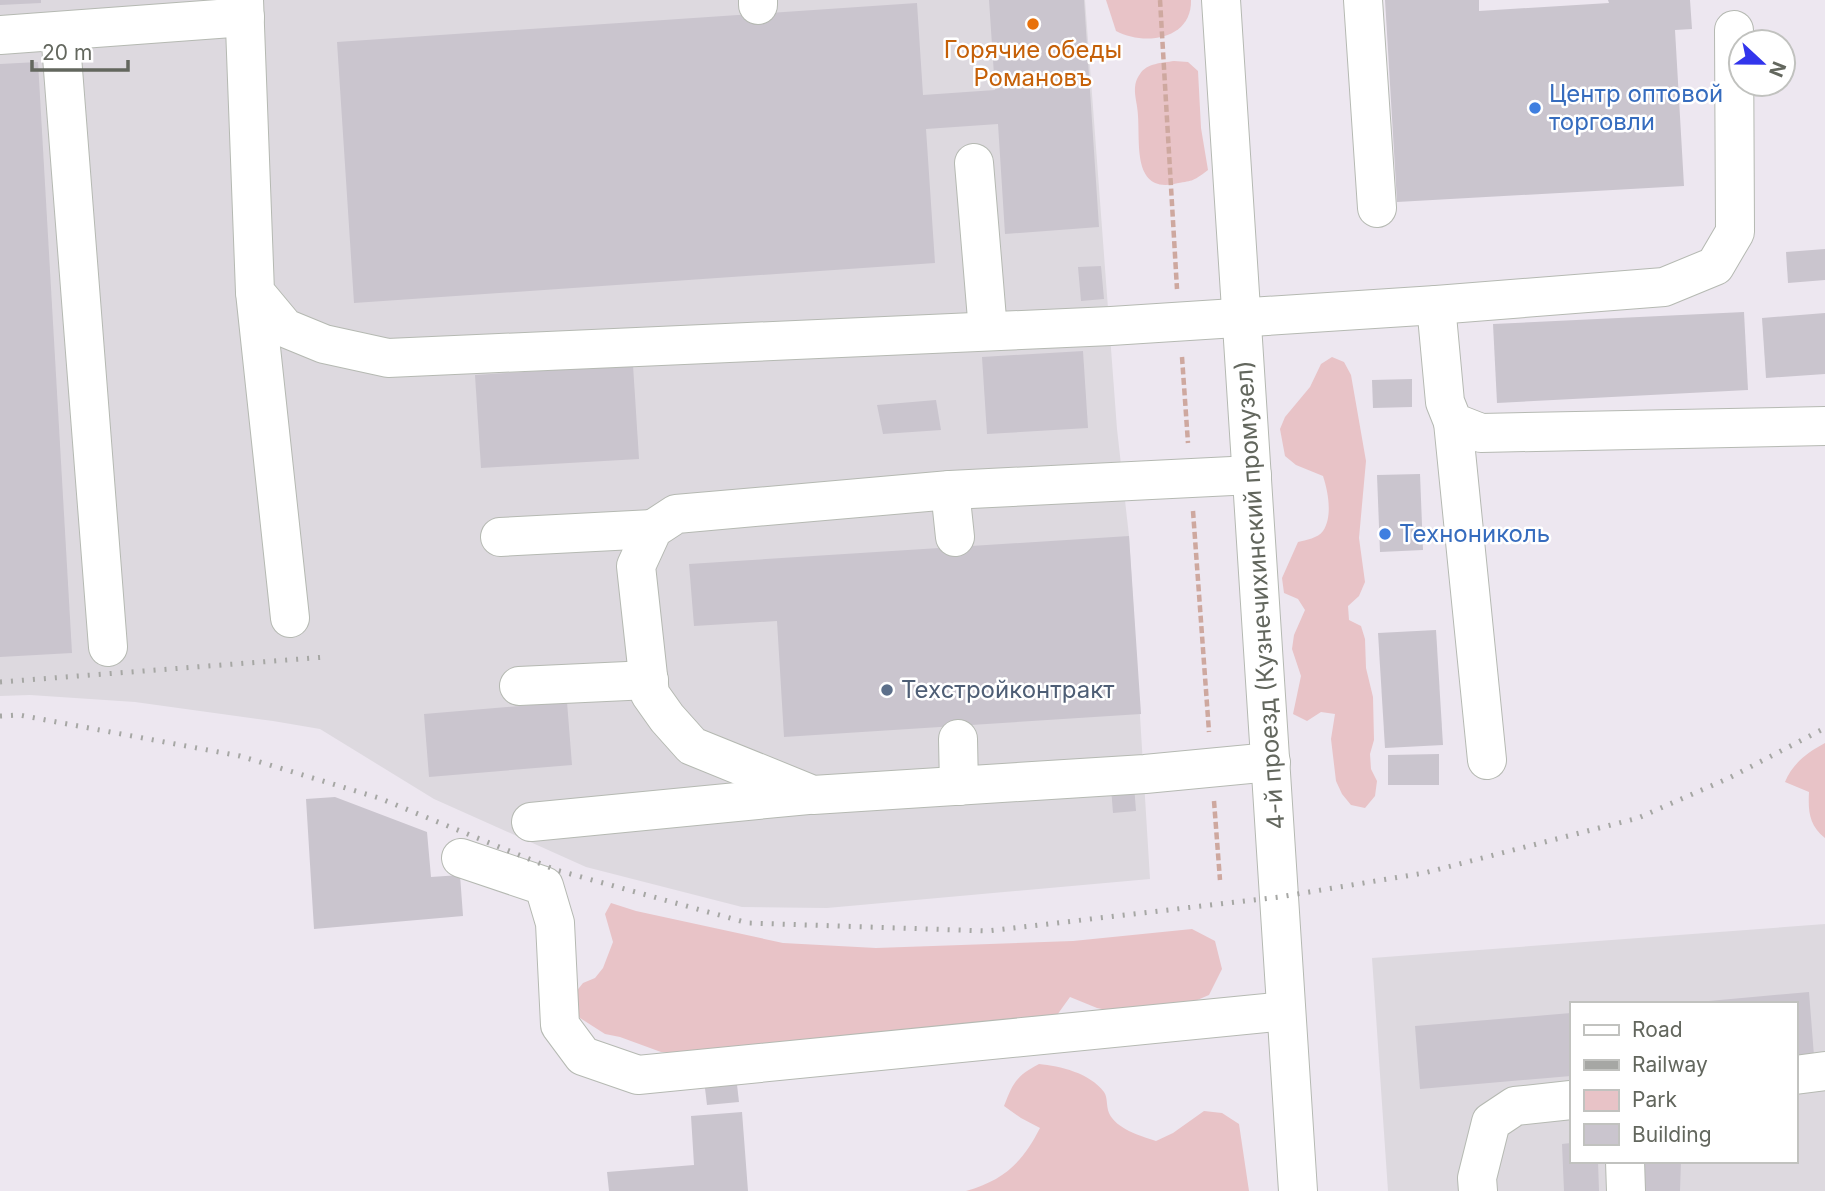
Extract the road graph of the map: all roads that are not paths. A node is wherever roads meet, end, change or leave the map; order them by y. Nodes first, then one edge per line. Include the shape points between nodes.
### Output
1 (1221, 0) edge
2 (1363, 0) edge
3 (245, 8) edge
4 (60, 31) junction
5 (0, 35) edge
6 (1734, 98) edge
7 (974, 163) dead end
8 (1377, 208) dead end
9 (255, 292) junction
10 (1436, 306) junction
11 (1242, 317) junction
12 (988, 331) junction
13 (1453, 422) junction
14 (1825, 426) edge
15 (1252, 475) junction
16 (950, 490) junction
17 (653, 528) junction
18 (500, 537) dead end
19 (955, 537) dead end
20 (290, 618) dead end
21 (108, 647) dead end
22 (649, 680) junction
23 (519, 686) dead end
24 (958, 738) dead end
25 (1487, 760) dead end
26 (1270, 762) junction
27 (959, 786) junction
28 (813, 795) junction
29 (531, 822) dead end
30 (461, 858) dead end
31 (1286, 1011) junction
32 (1825, 1071) edge
33 (1797, 1075) edge
34 (1570, 1100) edge
35 (1625, 1163) edge
36 (1298, 1191) edge
37 (1478, 1191) edge
38 (1626, 1191) edge

1 - 11 street, 4-й проезд (Кузнечихинский промузел)
2 - 8 street
3 - 4 street
3 - 9 street
4 - 5 street
4 - 21 street
6 - 10 street via 1735,232 1715,266 1664,287
7 - 12 street
9 - 12 street via 285,328 324,344 388,358
9 - 20 street
10 - 11 street
10 - 13 street via 1445,402
11 - 12 street
11 - 15 street, 4-й проезд (Кузнечихинский промузел)
13 - 14 street via 1481,433
13 - 25 street
15 - 16 street
15 - 26 street, 4-й проезд (Кузнечихинский промузел)
16 - 17 street via 676,514
16 - 19 street
17 - 18 street
17 - 22 street via 636,566
22 - 23 street
22 - 28 street via 650,694 692,746
24 - 27 street
26 - 27 street
26 - 31 street, 4-й проезд (Кузнечихинский промузел)
27 - 28 street
28 - 29 street
30 - 31 street via 544,886 555,923 560,1025 583,1056 638,1075
31 - 36 street, 4-й проезд (Кузнечихинский промузел)
32 - 33 street
34 - 37 street via 1515,1106 1491,1122
35 - 38 street

